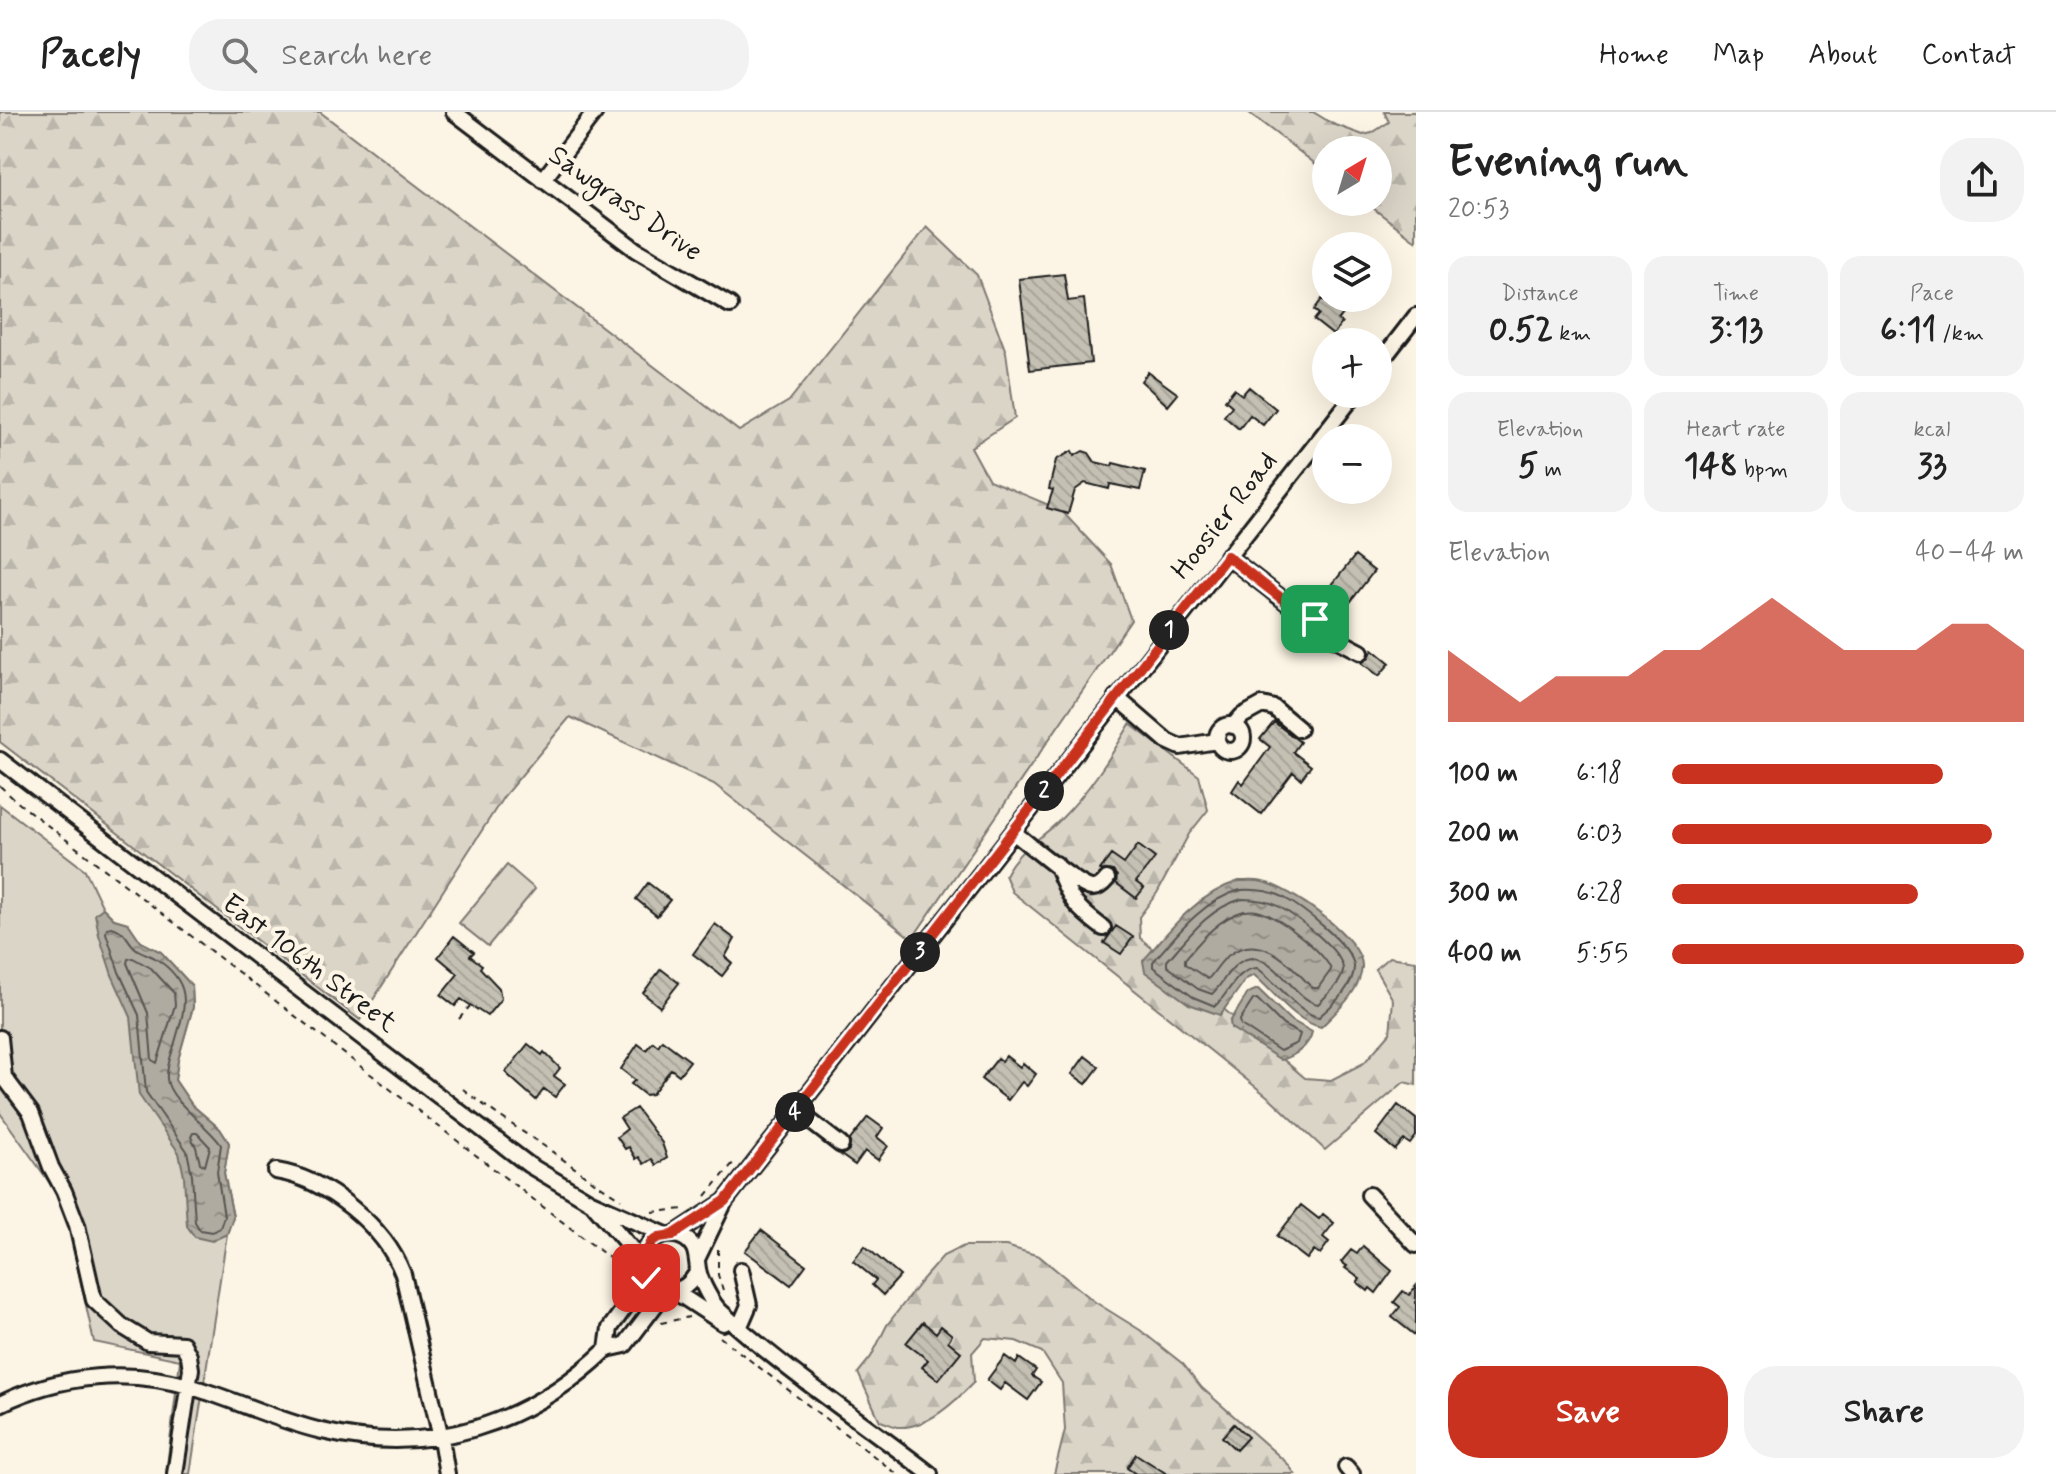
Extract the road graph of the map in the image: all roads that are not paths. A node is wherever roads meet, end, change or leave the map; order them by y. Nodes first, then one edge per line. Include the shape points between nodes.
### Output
1 (454, 112) edge
2 (595, 112) edge
3 (543, 180) junction
4 (730, 305) dead end
5 (1416, 316) edge
6 (1392, 347) edge
7 (1344, 408) edge
8 (1227, 556) junction
9 (1361, 652) dead end
10 (1116, 697) junction
11 (1233, 726) junction
12 (1299, 729) dead end
13 (1217, 741) junction
14 (0, 760) edge
15 (1013, 832) junction
16 (1055, 863) junction
17 (1107, 879) dead end
18 (1103, 928) dead end
19 (0, 1038) edge
20 (796, 1110) junction
21 (841, 1145) dead end
22 (276, 1171) dead end
23 (1369, 1195) dead end
24 (725, 1201) junction
25 (591, 1202) junction
26 (670, 1235) junction
27 (1416, 1245) edge
28 (642, 1261) junction
29 (698, 1264) junction
30 (741, 1270) dead end
31 (646, 1278) junction
32 (670, 1291) junction
33 (739, 1328) junction
34 (607, 1349) junction
35 (767, 1352) junction
36 (188, 1386) junction
37 (0, 1404) edge
38 (441, 1438) junction
39 (175, 1474) edge
40 (447, 1474) edge
41 (930, 1474) edge

1 - 3 street, Sawgrass Drive
2 - 3 street
3 - 4 street, Sawgrass Drive via 636,250
5 - 6 street
7 - 8 street, Hoosier Road
8 - 9 street via 1308,619 1318,615 1336,639
8 - 10 street, Hoosier Road
10 - 13 street via 1180,747
10 - 15 street, Hoosier Road
11 - 12 street via 1262,705 1274,708
11 - 13 street via 1220,730
11 - 13 street via 1242,734 1239,747 1224,750
14 - 25 street, East 106th Street via 529,1165
15 - 16 street
15 - 20 street, Hoosier Road
16 - 17 street via 1092,888
16 - 18 street via 1073,903
19 - 36 street via 4,1077 31,1113 64,1191 94,1300 148,1342 183,1344 191,1369
20 - 21 street
20 - 24 street, Hoosier Road
22 - 38 street via 321,1186 387,1242 403,1274
23 - 27 street
24 - 26 street, Hoosier Road
24 - 29 street, Hoosier Road
25 - 26 street, East 106th Street
25 - 28 street, East 106th Street
26 - 28 street via 652,1241
26 - 29 street via 691,1244
28 - 31 street
29 - 32 street via 688,1286
29 - 33 street via 717,1309
30 - 33 street via 749,1305
31 - 32 street via 655,1288
31 - 34 street via 610,1328
32 - 34 street via 625,1345
32 - 35 street
33 - 35 street
34 - 38 street via 562,1388 524,1409
35 - 41 street
36 - 37 street via 127,1375 94,1377 26,1392
36 - 38 street via 321,1431 356,1438
36 - 39 street
38 - 40 street

